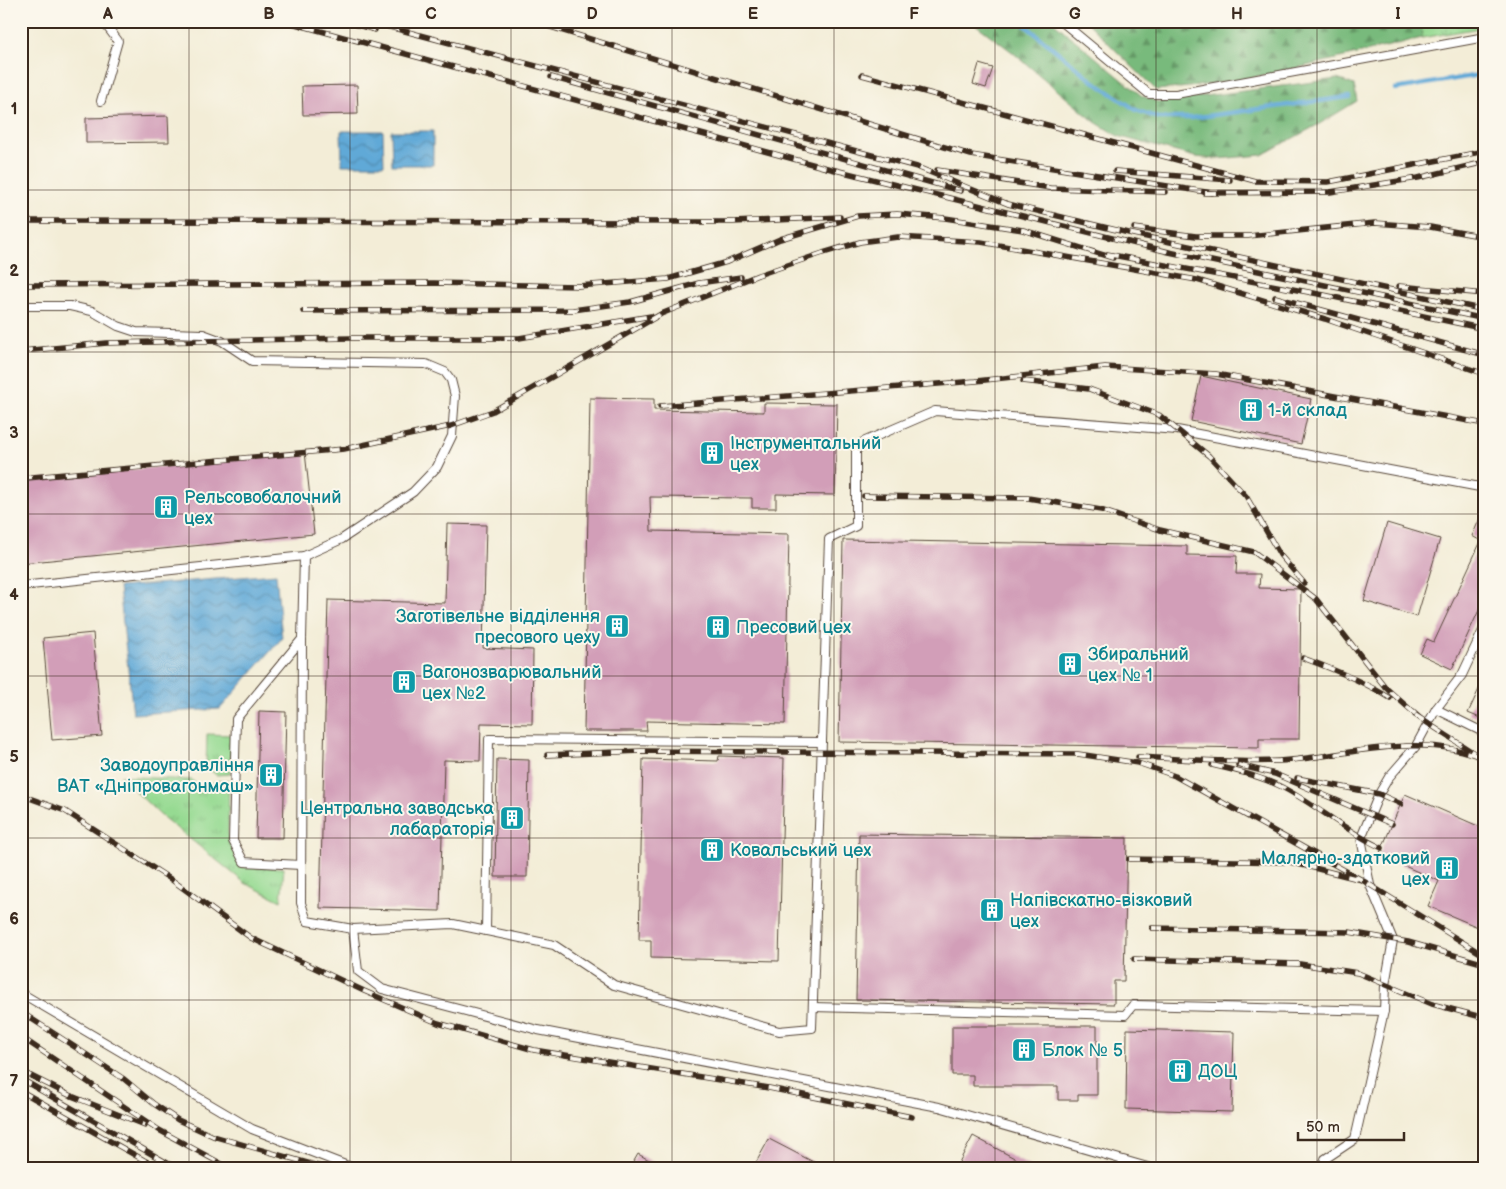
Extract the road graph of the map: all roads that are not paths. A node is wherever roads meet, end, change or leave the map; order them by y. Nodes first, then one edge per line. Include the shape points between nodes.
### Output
1 (103, 21) edge
2 (1061, 21) edge
3 (1485, 37) edge
4 (101, 101) dead end
5 (21, 306) edge
6 (1485, 488) edge
7 (304, 556) junction
8 (21, 586) edge
9 (1485, 626) edge
10 (302, 639) junction
11 (1436, 709) junction
12 (1485, 733) edge
13 (822, 742) junction
14 (301, 865) junction
15 (353, 929) junction
16 (486, 931) junction
17 (21, 993) edge
18 (813, 1007) junction
19 (1384, 1011) junction
20 (353, 1168) edge
21 (1151, 1168) edge
22 (1322, 1168) edge

1 - 4 lane via 118,41
2 - 3 lane via 1150,94 1176,94
5 - 7 lane via 70,306 92,311 136,332 203,334 222,341 252,361 426,364 445,372 455,396 452,436 437,467 413,492 342,539
6 - 13 lane via 1177,430 935,411 863,442 856,451 856,526 829,539
7 - 8 lane
7 - 10 lane
9 - 11 lane via 1462,675
10 - 14 lane
10 - 14 lane via 236,719 233,840 244,862
11 - 12 lane
11 - 19 lane via 1416,746 1379,794 1361,838 1370,885 1393,940
13 - 16 lane via 489,739
13 - 18 lane
14 - 15 lane via 301,903 307,921
15 - 16 lane via 453,924
15 - 21 lane via 358,971 382,989 538,1030 939,1107
16 - 18 lane via 554,945 614,985 779,1031 812,1028
17 - 20 lane via 252,1129
18 - 19 lane via 1126,1015 1133,1005
19 - 22 lane via 1355,1139 1324,1159

